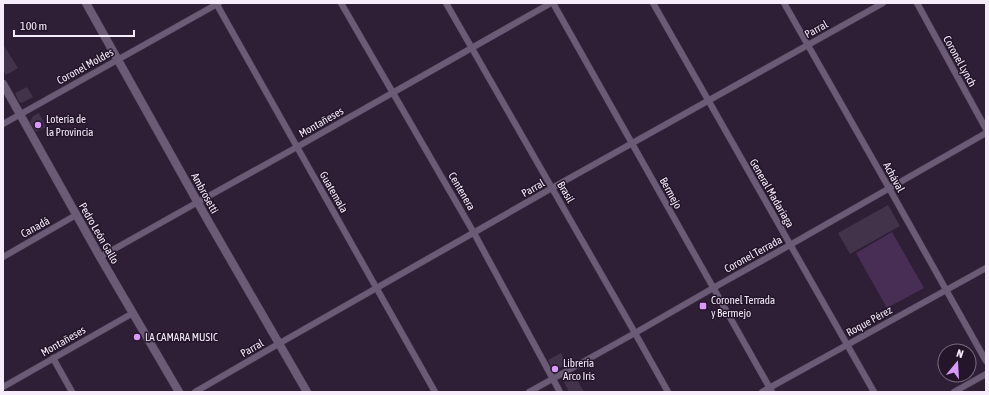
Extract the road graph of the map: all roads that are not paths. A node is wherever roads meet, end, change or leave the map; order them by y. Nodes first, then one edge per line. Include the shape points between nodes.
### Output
1 (86, 3) edge
2 (217, 3) edge
3 (341, 3) edge
4 (446, 3) edge
5 (552, 3) edge
6 (653, 3) edge
7 (784, 3) edge
8 (883, 3) edge
9 (917, 3) edge
10 (808, 45) junction
11 (472, 48) junction
12 (117, 60) junction
13 (3, 84) edge
14 (393, 93) junction
15 (708, 100) junction
16 (20, 114) junction
17 (3, 124) edge
18 (986, 128) edge
19 (986, 133) edge
20 (632, 144) junction
21 (297, 148) junction
22 (552, 188) junction
23 (889, 188) junction
24 (198, 202) junction
25 (76, 215) junction
26 (474, 233) junction
27 (790, 245) junction
28 (3, 257) edge
29 (100, 257) junction
30 (986, 268) edge
31 (378, 288) junction
32 (713, 288) junction
33 (946, 290) junction
34 (133, 313) junction
35 (635, 333) junction
36 (280, 343) junction
37 (847, 344) junction
38 (53, 358) junction
39 (986, 361) edge
40 (986, 374) edge
41 (553, 379) junction
42 (3, 386) edge
43 (771, 390) edge
44 (72, 392) edge
45 (179, 392) edge
46 (195, 392) edge
47 (307, 392) edge
48 (435, 392) edge
49 (529, 392) edge
50 (560, 392) edge
51 (668, 392) edge
52 (762, 392) edge
53 (874, 392) edge
54 (954, 392) edge

1 - 12 street, Ambrosetti
2 - 12 street, Coronel Moldes
2 - 21 street, Guatemala
3 - 14 street, Centenera
4 - 11 street, Brasil
5 - 11 street, Montañeses
5 - 20 street, Bermejo
6 - 15 street, General Madariaga
7 - 10 street, Achával
8 - 10 street, Parral
9 - 18 street, Coronel Lynch
10 - 15 street, Parral
10 - 23 street, Achával
11 - 14 street, Montañeses
11 - 22 street, Brasil
12 - 16 street, Coronel Moldes
12 - 24 street, Ambrosetti
13 - 16 street, Pedro León Gallo
14 - 21 street, Montañeses
14 - 26 street, Centenera
15 - 20 street, Parral
15 - 27 street, General Madariaga
16 - 17 street, Coronel Moldes
16 - 25 street, Pedro León Gallo
19 - 23 street, Coronel Terrada
20 - 22 street, Parral
20 - 32 street, Bermejo
21 - 24 street, Montañeses
21 - 31 street, Guatemala
22 - 26 street, Parral
22 - 35 street, Brasil
23 - 27 street, Coronel Terrada
23 - 33 street, Achával
24 - 29 street, Montañeses
24 - 36 street, Ambrosetti
25 - 28 street, Canadá
25 - 29 street, Pedro León Gallo
26 - 31 street, Parral
26 - 41 street, Centenera
27 - 32 street, Coronel Terrada
27 - 37 street, General Madariaga
29 - 34 street, Pedro León Gallo
30 - 33 street, Roque Pérez
31 - 36 street, Parral
31 - 48 street, Guatemala
32 - 35 street, Coronel Terrada
32 - 43 street, Bermejo
33 - 37 street, Roque Pérez
33 - 39 street, Achával
34 - 38 street, Montañeses
34 - 45 street, Pedro León Gallo
35 - 41 street, Coronel Terrada
35 - 51 street, Brasil
36 - 46 street, Parral
36 - 47 street, Ambrosetti
37 - 43 street, Roque Pérez
37 - 53 street, General Madariaga
38 - 42 street, Montañeses
38 - 44 street
40 - 54 street
41 - 49 street, Coronel Terrada
41 - 50 street, Centenera
43 - 52 street, Roque Pérez

